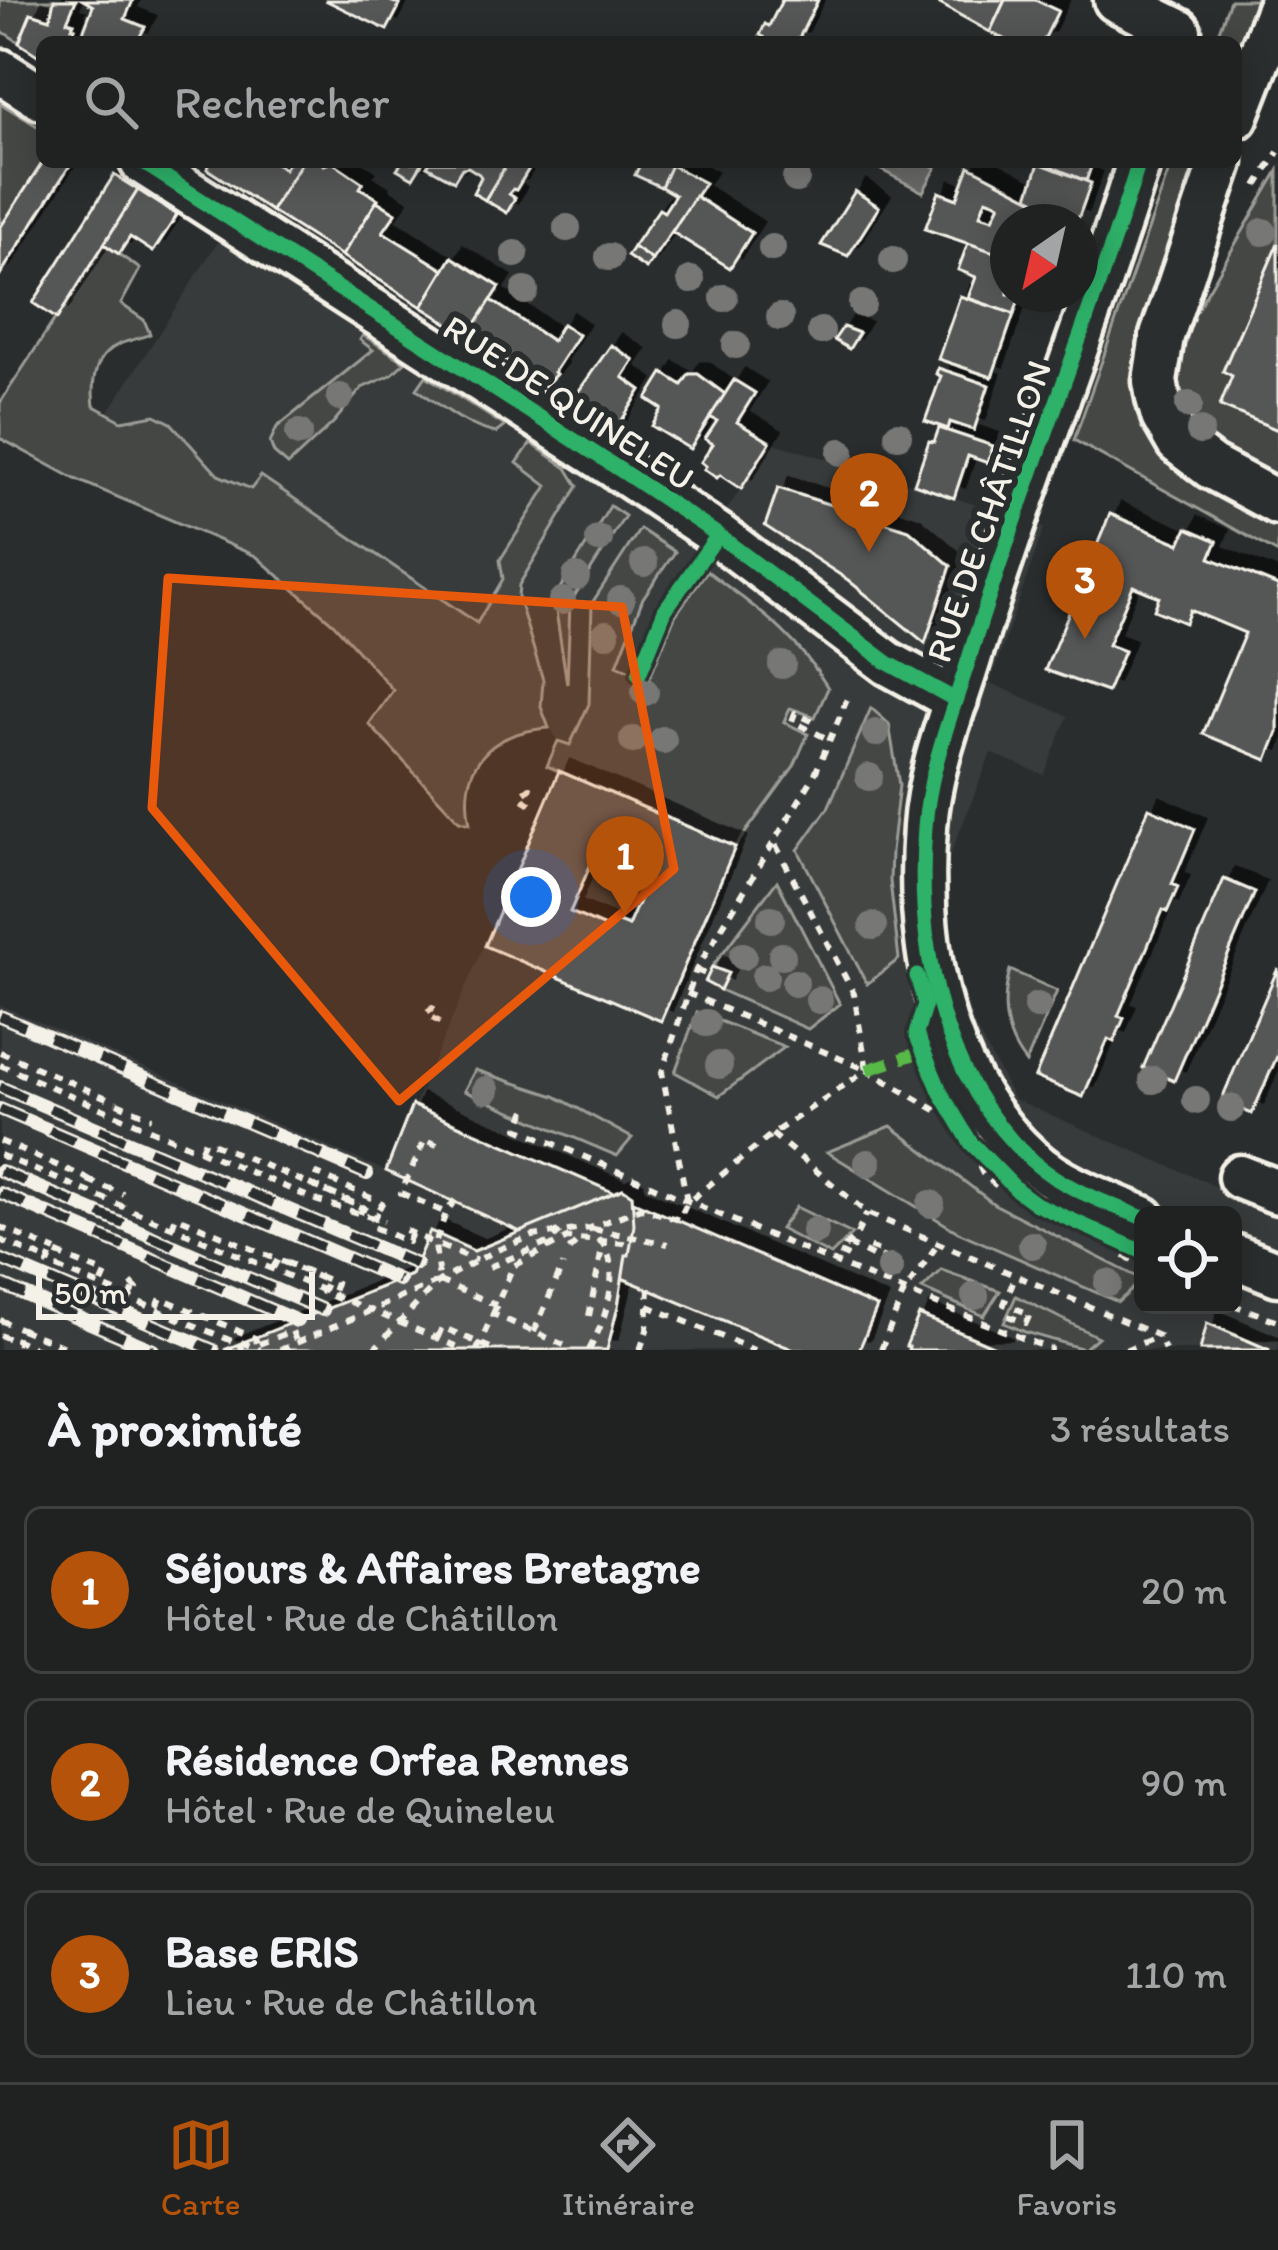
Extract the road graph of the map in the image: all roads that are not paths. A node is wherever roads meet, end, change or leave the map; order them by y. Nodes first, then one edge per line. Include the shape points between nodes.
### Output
1 (1116, 0) edge
2 (1278, 9) edge
3 (1182, 24) edge
4 (0, 71) edge
5 (36, 94) edge
6 (1242, 102) edge
7 (151, 168) edge
8 (1136, 168) edge
9 (1219, 168) edge
10 (1278, 503) edge
11 (956, 700) junction
12 (1127, 1228) edge
13 (1242, 1260) edge
14 (1278, 1274) edge

1 - 3 street
2 - 6 street
4 - 5 street
7 - 11 street, RUE DE QUINELEU via 622,471 888,663
8 - 11 street, RUE DE CHÂTILLON
9 - 10 street via 1162,336 1155,381 1178,442
11 - 12 street, RUE DE CHÂTILLON via 935,767 922,885 950,1041 987,1114 1034,1164
13 - 14 street

